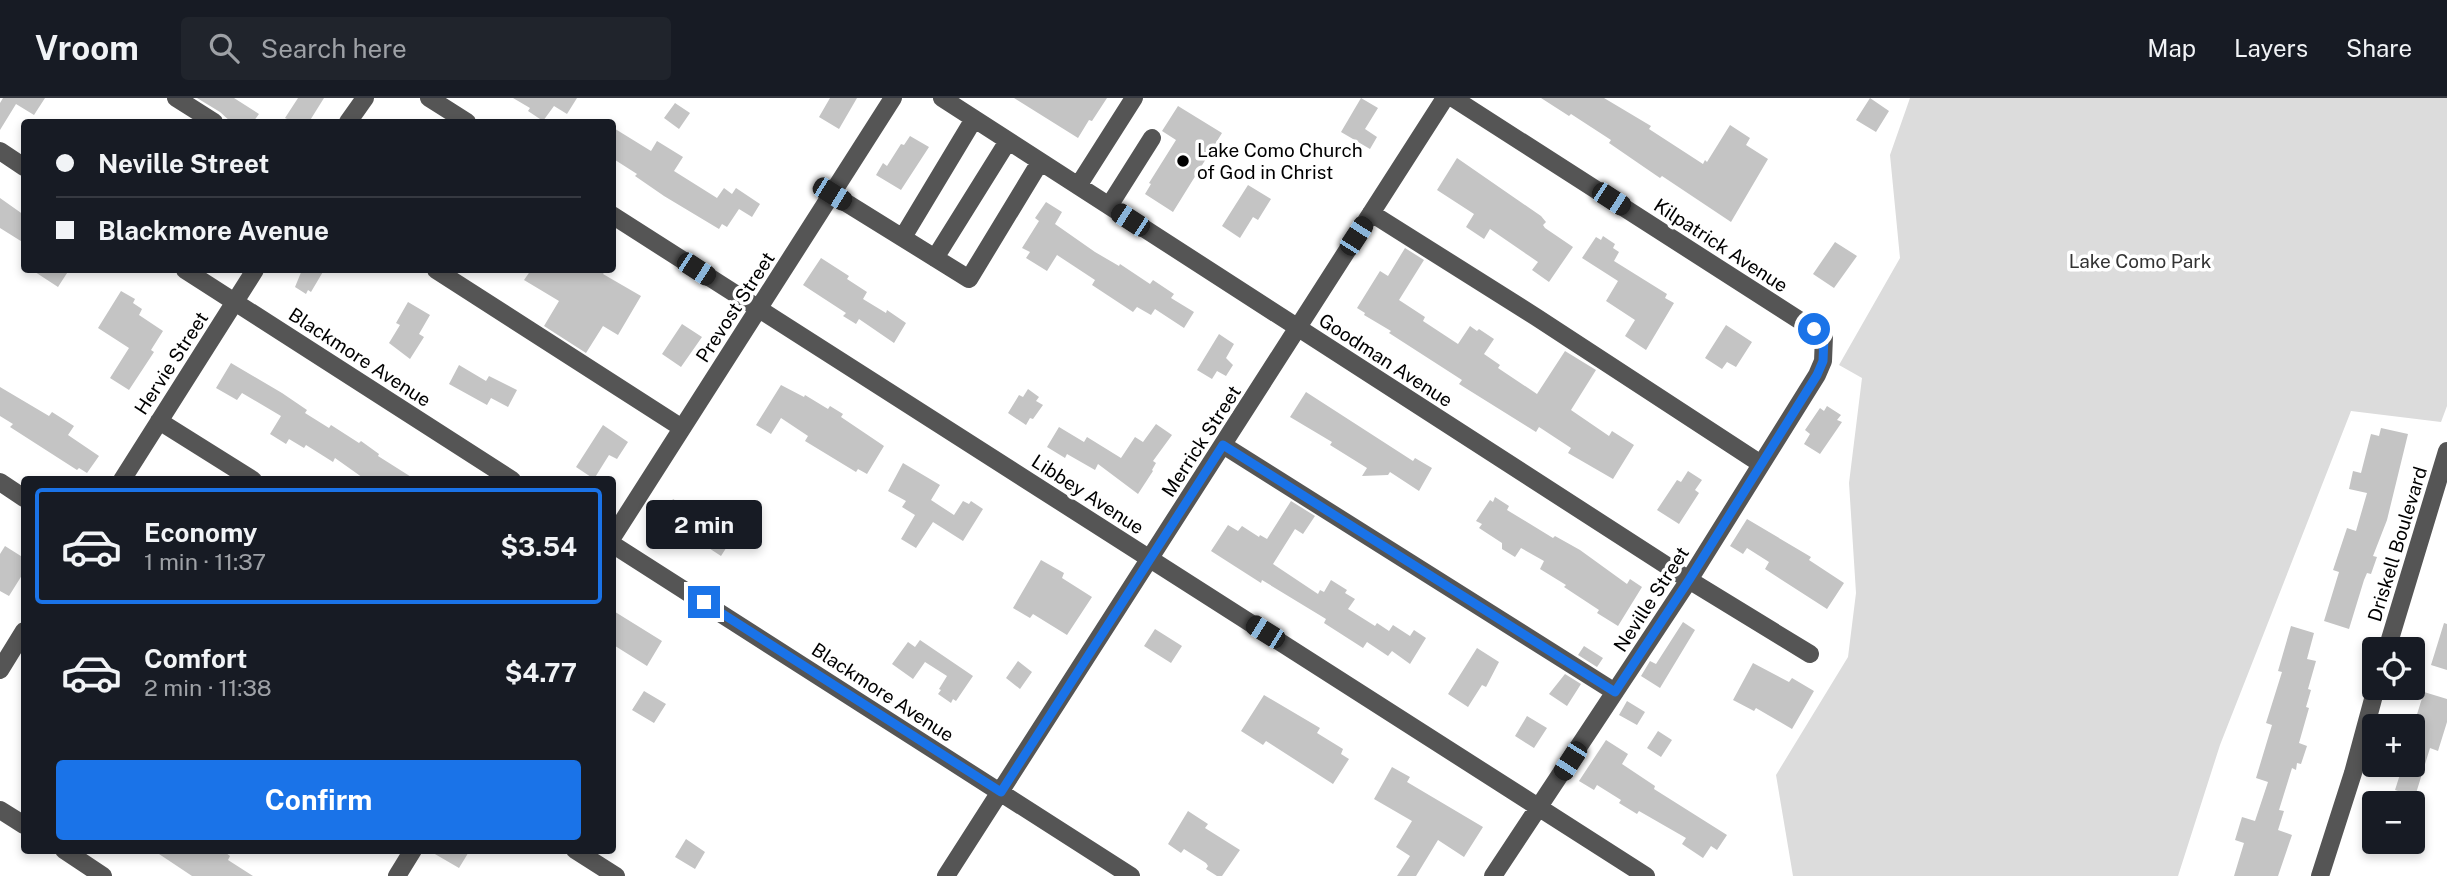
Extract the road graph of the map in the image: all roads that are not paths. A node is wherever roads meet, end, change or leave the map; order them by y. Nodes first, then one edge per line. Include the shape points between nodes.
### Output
1 (176, 98) edge
2 (365, 98) edge
3 (429, 98) edge
4 (892, 98) edge
5 (1134, 98) edge
6 (1445, 98) edge
7 (1453, 98) edge
8 (948, 100) edge
9 (209, 119) edge
10 (350, 119) edge
11 (462, 119) edge
12 (974, 119) junction
13 (1152, 138) dead end
14 (1008, 141) junction
15 (0, 151) edge
16 (1040, 162) junction
17 (21, 165) edge
18 (1078, 186) junction
19 (832, 194) junction
20 (1109, 206) junction
21 (1371, 213) junction
22 (616, 218) edge
23 (903, 237) junction
24 (935, 258) junction
25 (190, 273) edge
26 (253, 273) edge
27 (441, 273) edge
28 (235, 302) junction
29 (758, 309) junction
30 (1298, 328) junction
31 (1824, 336) joint
32 (159, 421) junction
33 (682, 428) junction
34 (1223, 445) junction
35 (2447, 451) edge
36 (1761, 464) junction
37 (125, 476) edge
38 (247, 476) edge
39 (506, 476) edge
40 (0, 482) edge
41 (21, 496) edge
42 (616, 532) edge
43 (616, 547) edge
44 (1150, 559) junction
45 (1689, 580) junction
46 (21, 636) edge
47 (2391, 637) edge
48 (1811, 653) dead end
49 (0, 670) edge
50 (1615, 692) junction
51 (2373, 700) edge
52 (1001, 792) junction
53 (1539, 808) junction
54 (0, 810) edge
55 (21, 823) edge
56 (70, 854) edge
57 (411, 854) edge
58 (581, 854) edge
59 (103, 876) edge
60 (397, 876) edge
61 (616, 876) edge
62 (946, 876) edge
63 (1131, 876) edge
64 (1493, 876) edge
65 (1646, 876) edge
66 (2320, 876) edge

1 - 9 street
2 - 10 street
3 - 11 street
4 - 19 street, Prevost Street
5 - 18 street
6 - 21 street, Merrick Street
7 - 31 street, Kilpatrick Avenue
8 - 12 street, Goodman Avenue
12 - 14 street, Goodman Avenue
12 - 23 street
13 - 20 street
14 - 16 street, Goodman Avenue
14 - 24 street
15 - 17 street
16 - 18 street, Goodman Avenue
16 - 24 street via 969,279
18 - 20 street, Goodman Avenue
19 - 23 street
19 - 29 street, Prevost Street
20 - 30 street, Goodman Avenue
21 - 30 street, Merrick Street
21 - 36 street
22 - 29 street, Libbey Avenue
23 - 24 street
25 - 28 street, Blackmore Avenue
26 - 28 street, Hervie Street
27 - 33 street
28 - 32 street, Hervie Street
28 - 39 street, Blackmore Avenue
29 - 33 street, Prevost Street
29 - 44 street, Libbey Avenue
30 - 34 street, Merrick Street
30 - 45 street, Goodman Avenue
31 - 36 street, Neville Street via 1817,375
32 - 37 street, Hervie Street
32 - 38 street
33 - 42 street, Prevost Street
34 - 44 street, Merrick Street
34 - 50 street
35 - 47 street, Driskell Boulevard
36 - 45 street, Neville Street
40 - 41 street
43 - 52 street, Blackmore Avenue
44 - 52 street, Merrick Street
44 - 53 street, Libbey Avenue
45 - 48 street, Goodman Avenue
45 - 50 street, Neville Street
46 - 49 street
50 - 53 street, Neville Street
51 - 66 street
52 - 62 street, Merrick Street
52 - 63 street, Blackmore Avenue
53 - 64 street, Neville Street
53 - 65 street, Libbey Avenue
54 - 55 street
56 - 59 street
57 - 60 street
58 - 61 street

